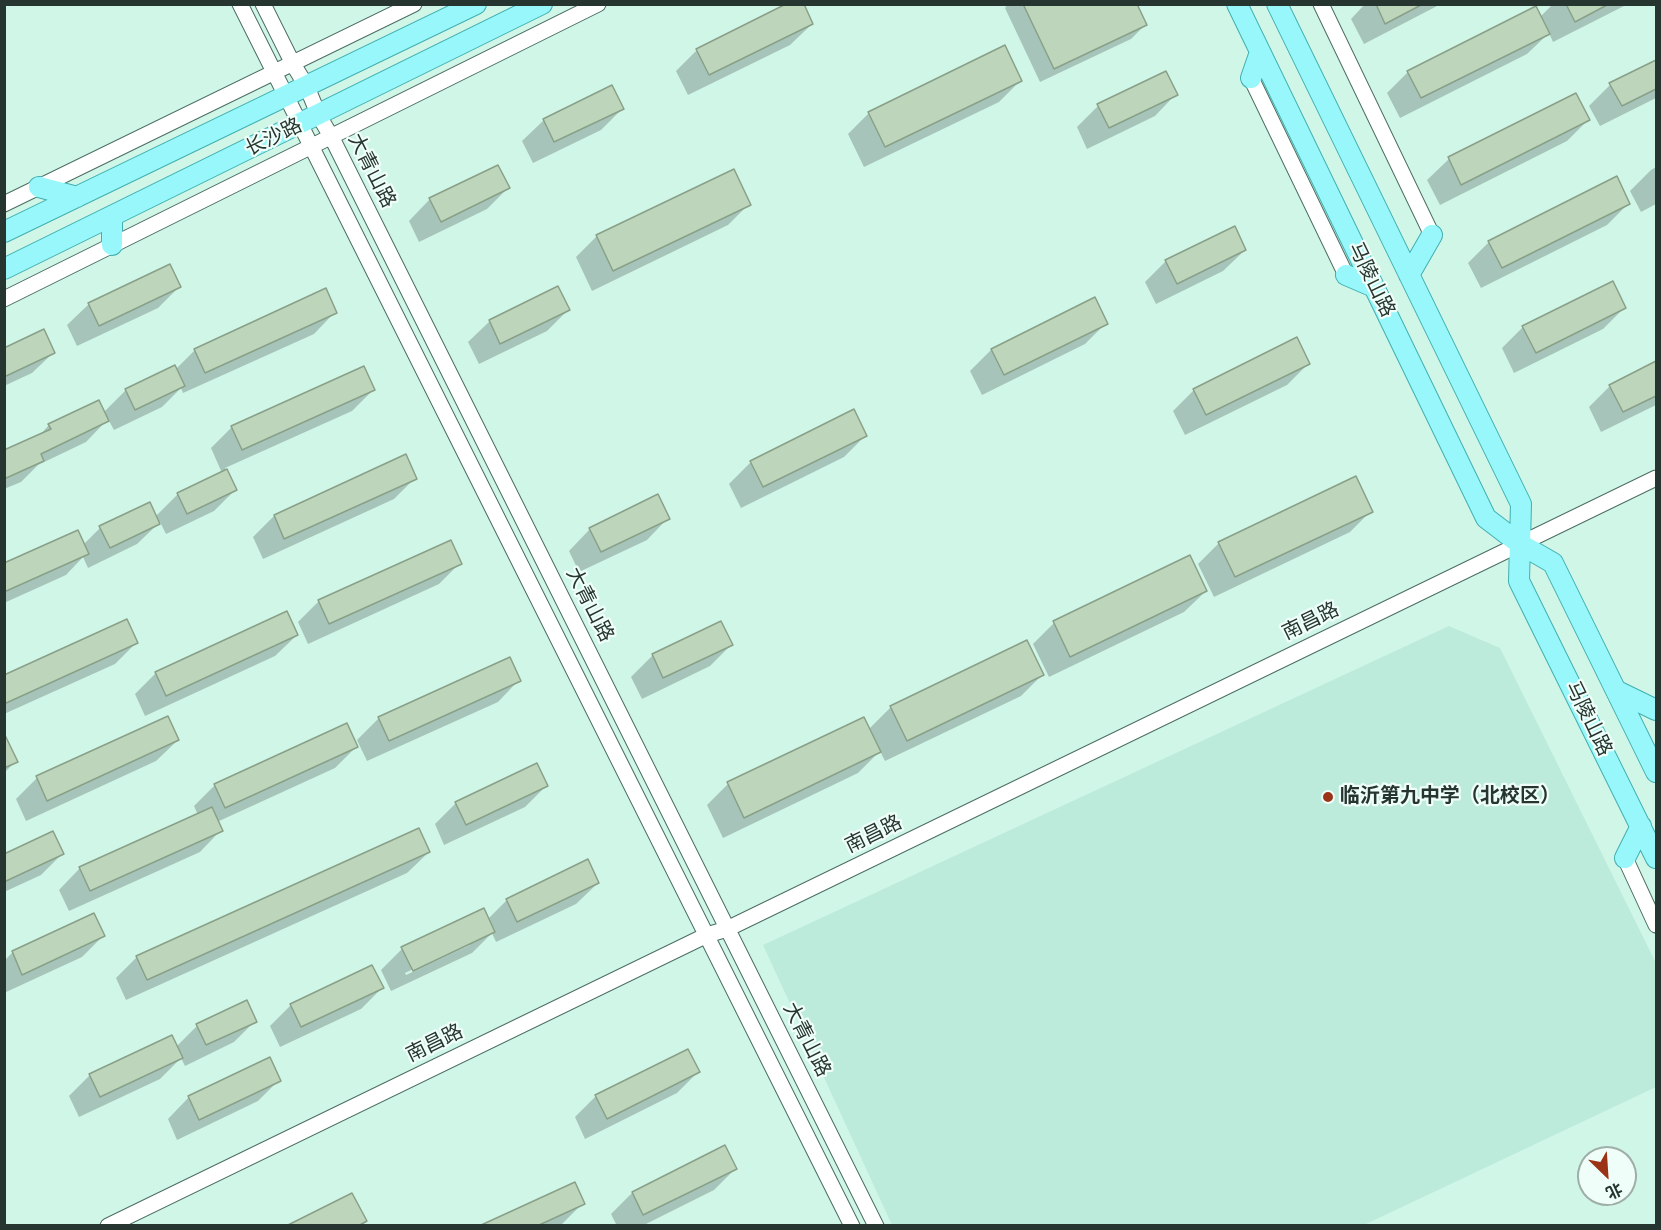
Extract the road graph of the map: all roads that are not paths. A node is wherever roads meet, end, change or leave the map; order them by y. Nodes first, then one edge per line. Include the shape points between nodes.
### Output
1 (240, 4) edge
2 (263, 4) edge
3 (414, 4) edge
4 (476, 4) edge
5 (542, 4) edge
6 (598, 4) edge
7 (1237, 4) edge
8 (1277, 4) edge
9 (1321, 4) edge
10 (1260, 52) junction
11 (293, 64) junction
12 (275, 73) junction
13 (1251, 78) joint
14 (307, 87) junction
15 (287, 96) junction
16 (319, 116) junction
17 (300, 125) junction
18 (332, 138) junction
19 (311, 148) junction
20 (39, 187) junction
21 (77, 197) junction
22 (4, 204) edge
23 (112, 216) junction
24 (4, 232) edge
25 (1432, 235) joint
26 (112, 245) junction
27 (4, 269) edge
28 (1346, 275) joint
29 (1409, 275) junction
30 (1374, 287) junction
31 (4, 299) edge
32 (1656, 478) edge
33 (1520, 544) junction
34 (1617, 691) junction
35 (1656, 710) edge
36 (1656, 772) edge
37 (1641, 826) junction
38 (1625, 858) joint
39 (1656, 858) edge
40 (1656, 924) edge
41 (727, 929) junction
42 (707, 935) junction
43 (108, 1226) edge
44 (852, 1226) edge
45 (876, 1226) edge

1 - 12 street
2 - 11 street, 大青山路
3 - 11 street
4 - 14 main road, 长沙路
5 - 16 main road, 长沙路
6 - 18 street
7 - 10 main road, 马陵山路
8 - 29 main road, 马陵山路
9 - 25 street
10 - 13 main road
10 - 30 main road, 马陵山路
11 - 12 street
11 - 14 street, 大青山路
12 - 15 street
12 - 20 street
13 - 28 street
14 - 15 main road, 长沙路
14 - 16 street, 大青山路
15 - 17 street
15 - 21 main road, 长沙路
16 - 17 main road, 长沙路
16 - 18 street, 大青山路
17 - 19 street
17 - 23 main road, 长沙路
18 - 19 street
18 - 41 street, 大青山路
19 - 26 street
19 - 42 street
20 - 21 main road
20 - 22 street
21 - 24 main road, 长沙路
23 - 26 main road
23 - 27 main road, 长沙路
25 - 29 main road
26 - 31 street
28 - 30 main road
29 - 33 main road, 马陵山路 via 1521,504
30 - 33 main road, 马陵山路 via 1486,518
32 - 33 street, 南昌路
33 - 34 main road, 马陵山路 via 1553,563
33 - 37 main road, 马陵山路 via 1520,580
33 - 41 street, 南昌路
34 - 35 main road
34 - 36 main road, 马陵山路
37 - 38 main road
37 - 39 main road, 马陵山路
38 - 40 street
41 - 42 street, 南昌路
41 - 45 street, 大青山路
42 - 43 street, 南昌路
42 - 44 street

